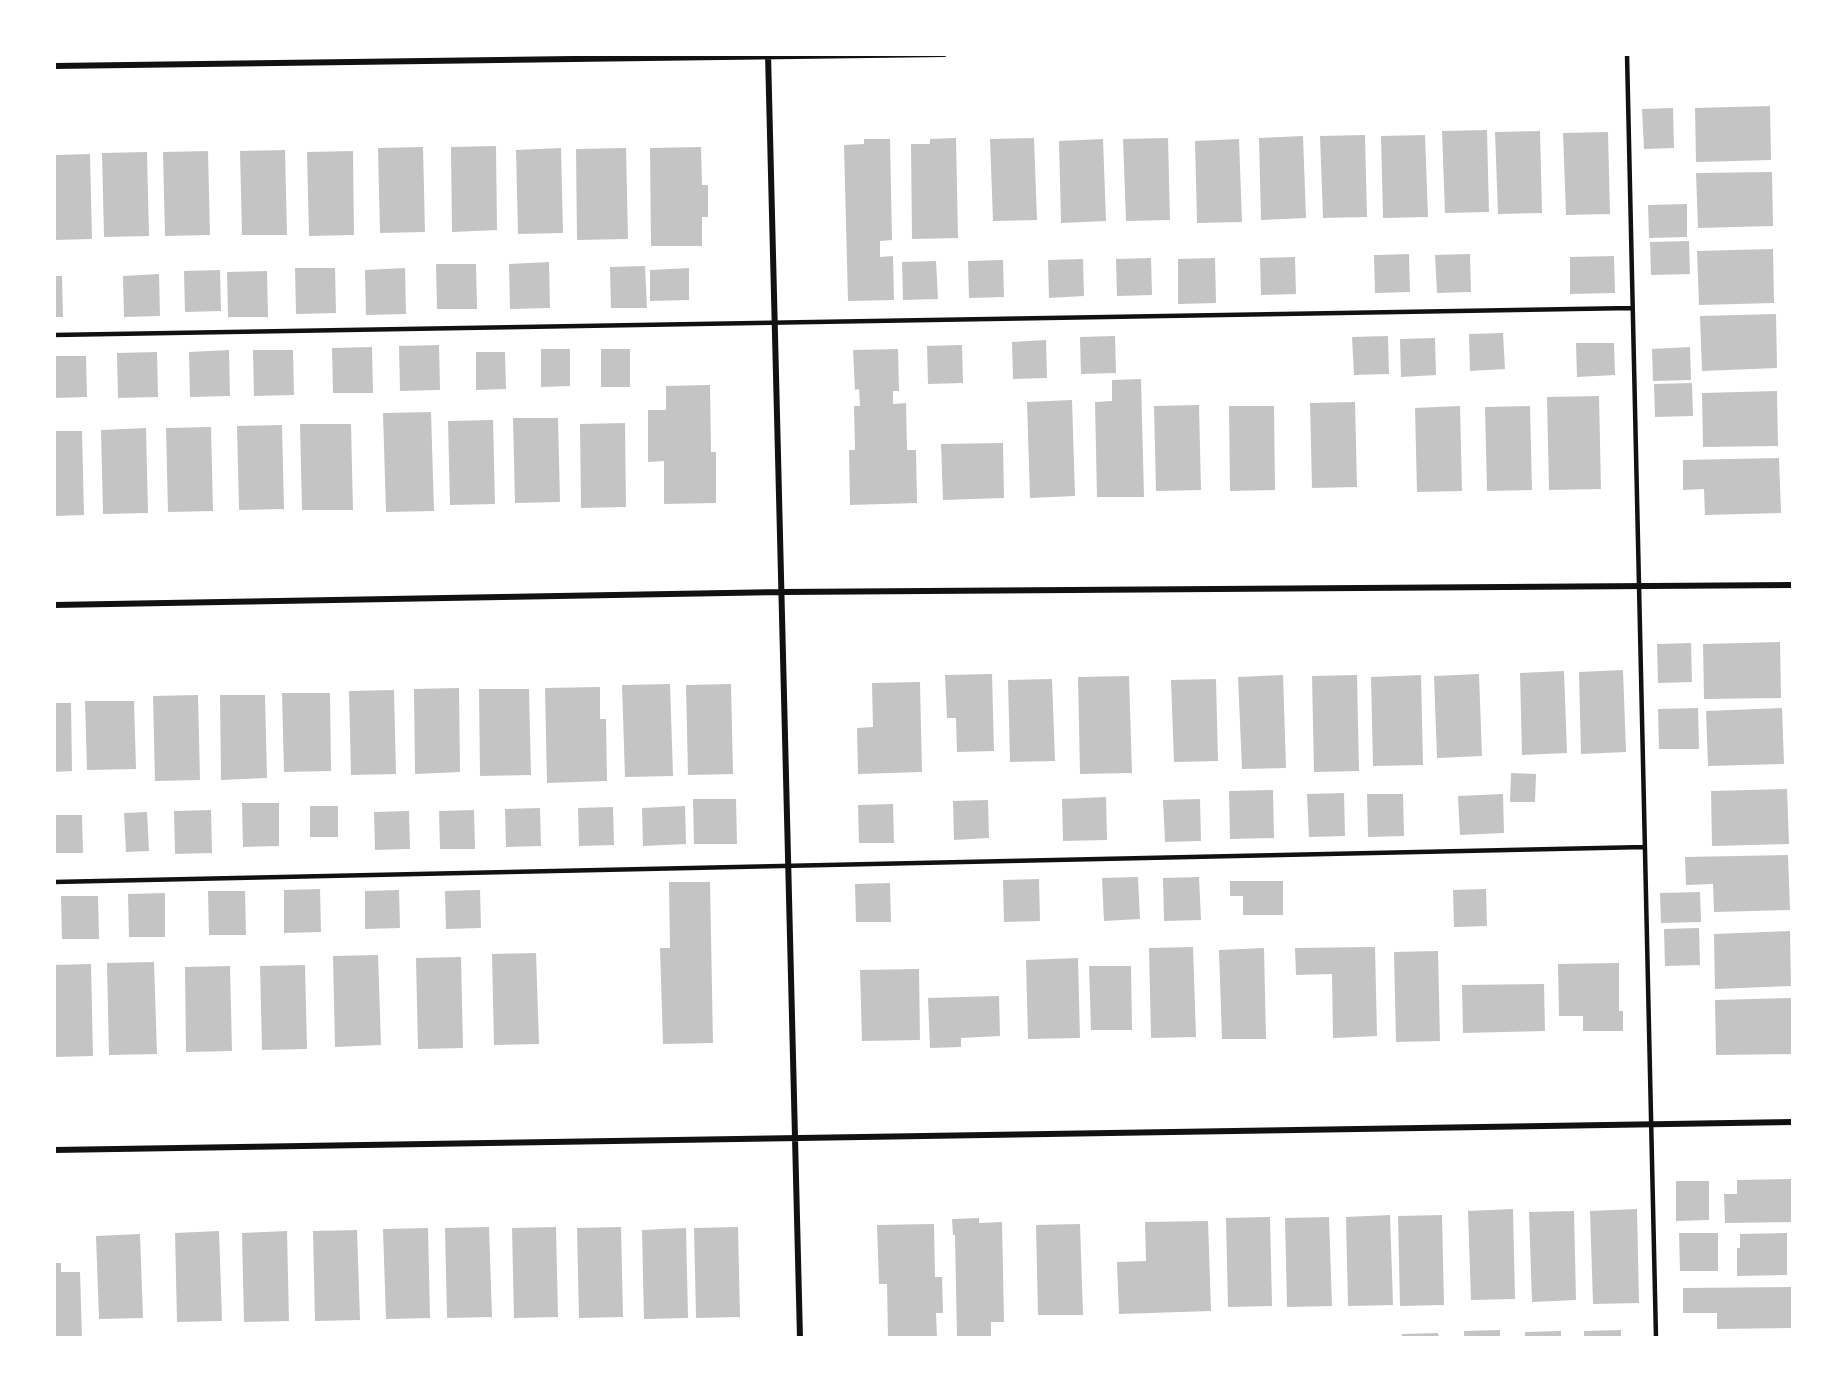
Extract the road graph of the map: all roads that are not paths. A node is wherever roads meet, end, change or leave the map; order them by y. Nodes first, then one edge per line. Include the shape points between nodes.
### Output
1 (944, 54) edge
2 (1627, 54) edge
3 (769, 55) edge
4 (54, 66) edge
5 (1632, 308) junction
6 (775, 323) junction
7 (54, 335) edge
8 (1793, 585) edge
9 (1639, 587) junction
10 (782, 592) junction
11 (54, 605) edge
12 (1645, 847) junction
13 (789, 866) junction
14 (54, 882) edge
15 (1793, 1122) edge
16 (1651, 1124) junction
17 (795, 1137) junction
18 (54, 1150) edge
19 (800, 1338) edge
20 (1656, 1338) edge

1 - 3 street
2 - 5 lane
3 - 4 street
3 - 6 street
5 - 6 lane
5 - 9 lane
6 - 7 lane
6 - 10 street
8 - 9 street
9 - 10 street
9 - 12 lane
10 - 11 street
10 - 13 street
12 - 13 lane
12 - 16 lane
13 - 14 lane
13 - 17 street
15 - 16 street
16 - 17 street
16 - 20 lane
17 - 18 street
17 - 19 street

